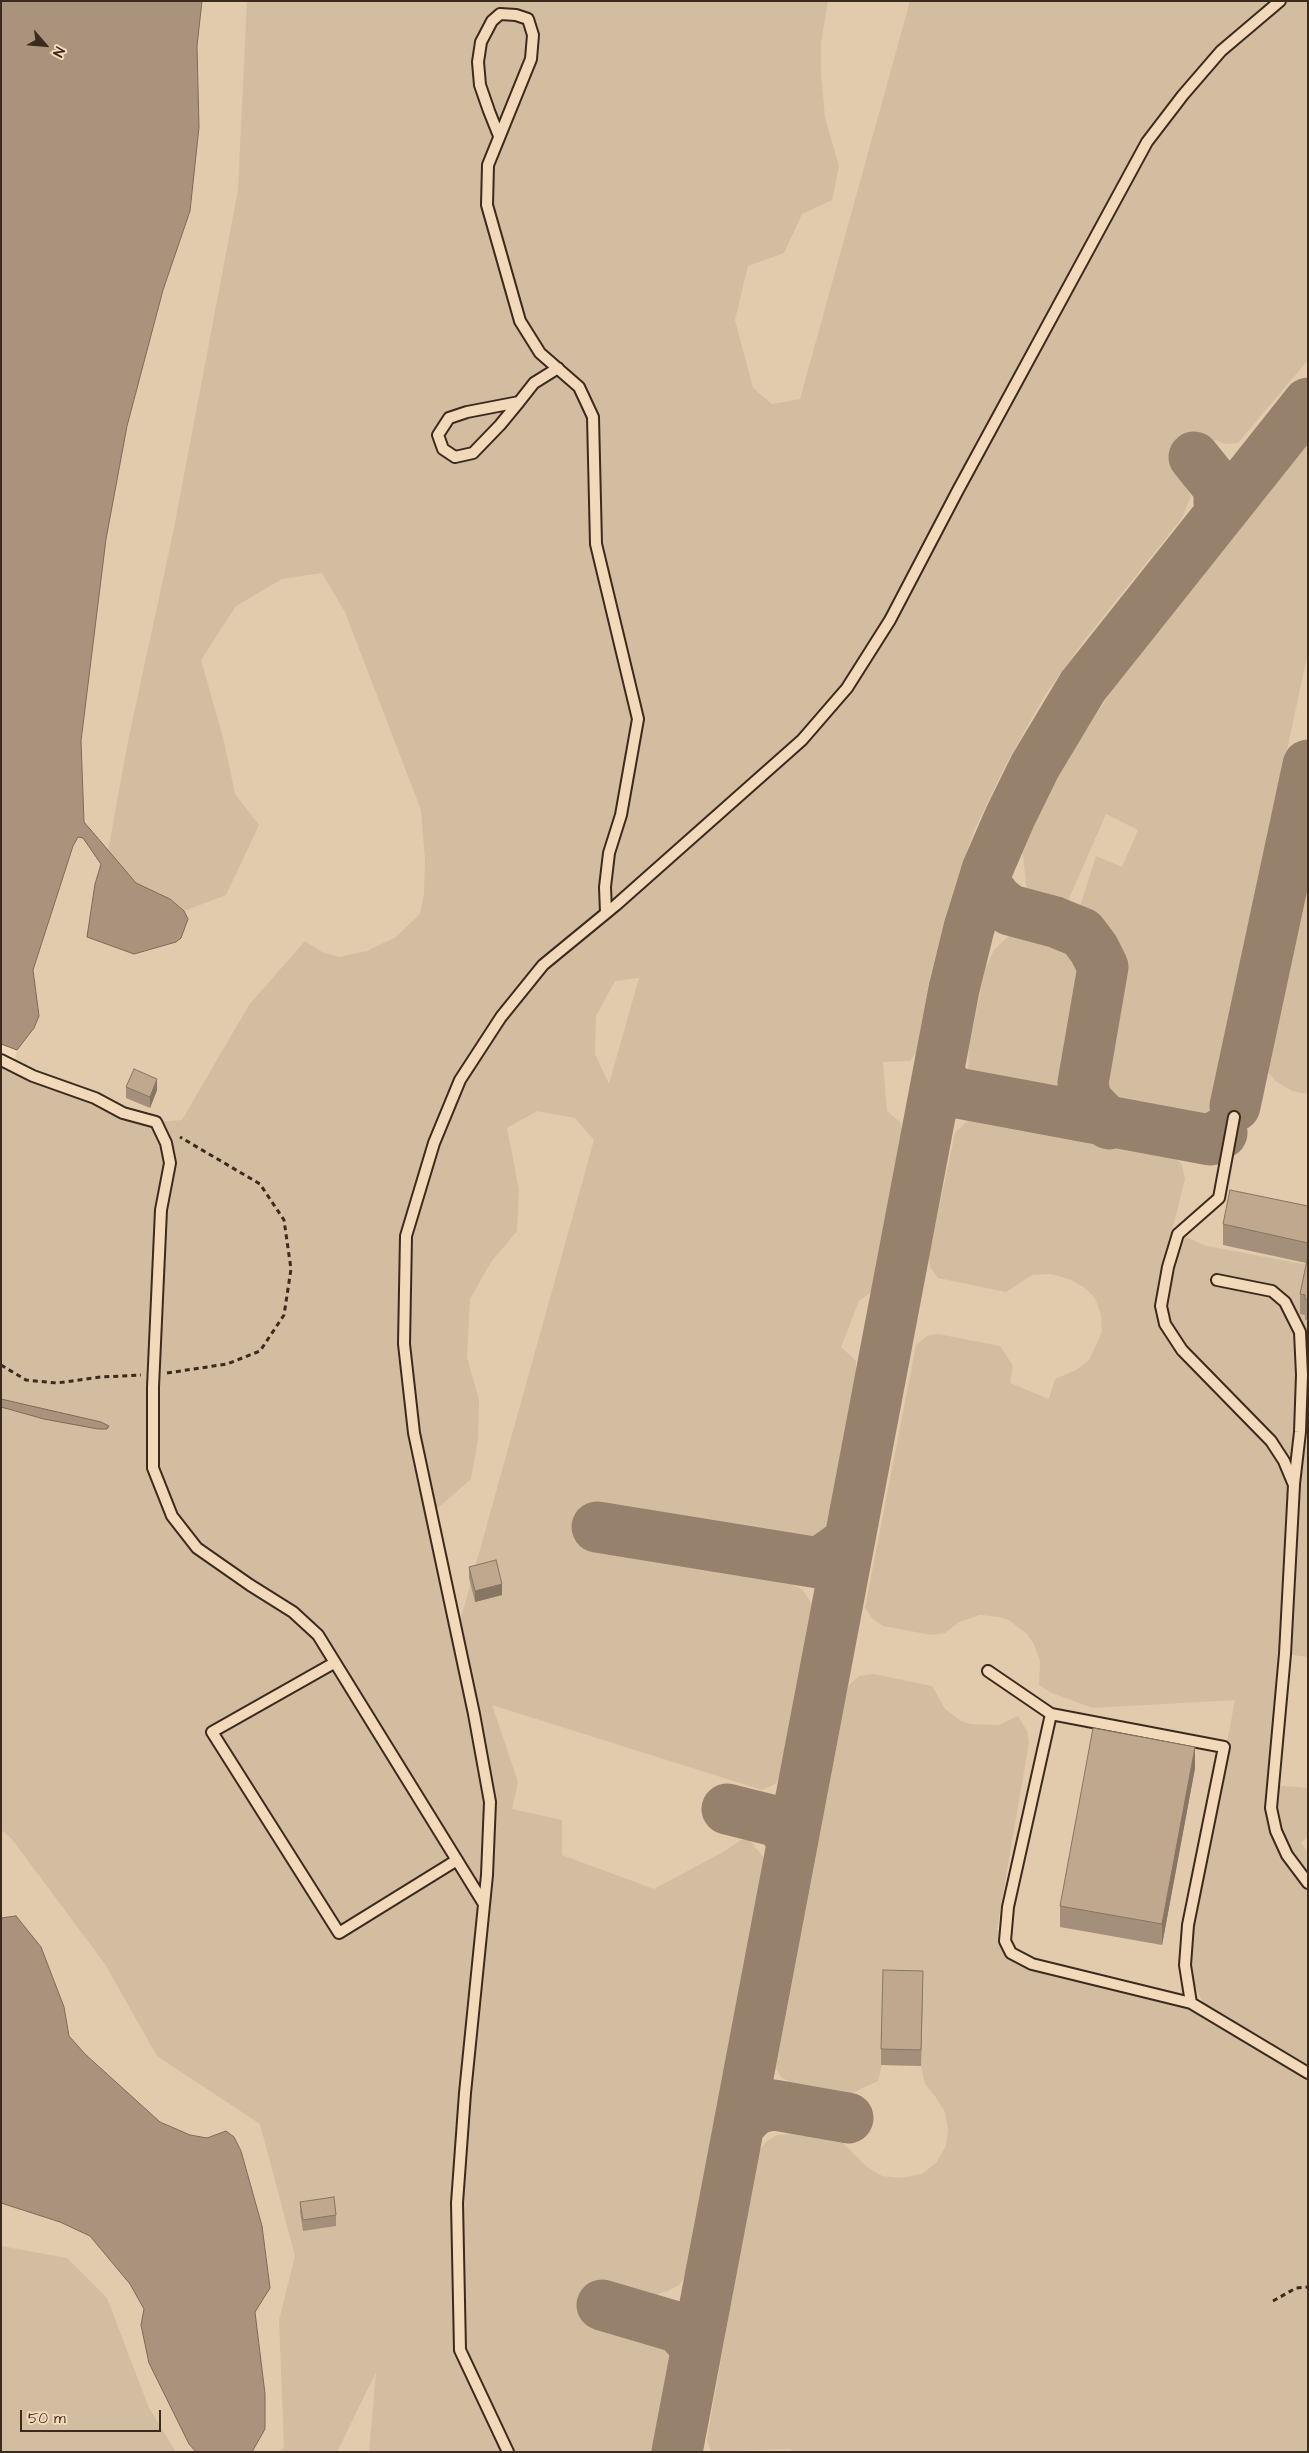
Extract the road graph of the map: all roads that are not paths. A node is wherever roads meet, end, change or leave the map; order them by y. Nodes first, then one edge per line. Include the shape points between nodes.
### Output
1 (1280, 1) edge
2 (499, 136) dead end
3 (558, 368) junction
4 (519, 402) junction
5 (606, 913) junction
6 (1, 1060) edge
7 (1234, 1117) dead end
8 (1217, 1280) dead end
9 (1294, 1485) junction
10 (334, 1663) junction
11 (988, 1671) dead end
12 (1051, 1714) junction
13 (457, 1860) junction
14 (1308, 1883) edge
15 (484, 1904) junction
16 (1191, 2003) junction
17 (1308, 2074) edge
18 (508, 2452) edge

1 - 5 lane via 1221,51 1148,142 890,620 847,688 802,740
2 - 3 lane via 480,85 480,49 492,21 500,14 516,15 528,19 533,35 531,59 488,165 486,205 520,321 540,353
3 - 4 lane via 534,383
3 - 5 lane via 579,387 593,416 596,544 638,719 621,815 609,853
4 - 4 lane via 473,453 455,457 443,449 438,435 449,418
5 - 15 lane via 543,965 501,1017 460,1080 434,1143 406,1236 404,1344 414,1433 490,1802
6 - 10 lane via 32,1076 95,1098 123,1113 156,1122 166,1143 170,1163 161,1210 153,1375 153,1468 172,1516 197,1548 250,1586 294,1612 318,1635
7 - 9 lane via 1219,1198 1178,1234 1161,1306 1165,1324 1182,1350 1271,1442 1284,1461
8 - 9 lane via 1272,1291 1285,1302 1300,1332 1302,1394
9 - 14 lane via 1285,1654 1271,1808 1276,1831 1287,1855
10 - 13 lane
10 - 13 lane via 212,1732 338,1933
11 - 12 lane
12 - 16 lane via 1008,1907 1004,1941 1011,1953 1032,1964
12 - 16 lane via 1224,1748 1188,1926 1185,1965
13 - 15 lane
15 - 18 lane via 457,2203 460,2350
16 - 17 lane

